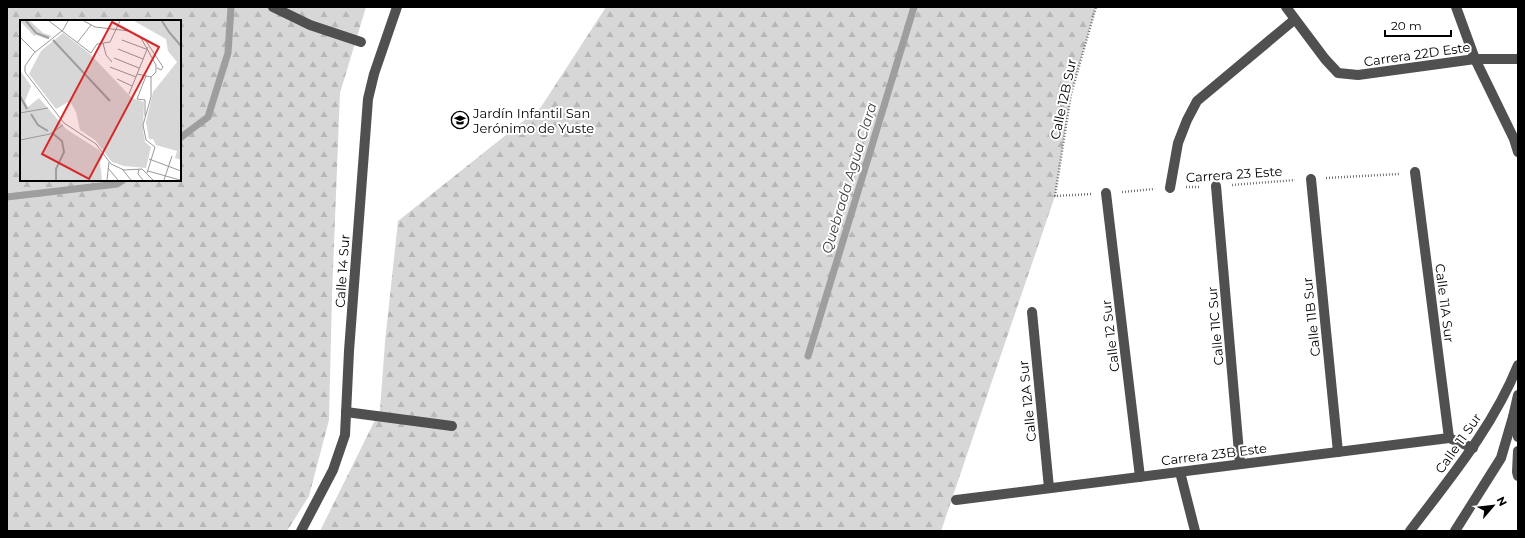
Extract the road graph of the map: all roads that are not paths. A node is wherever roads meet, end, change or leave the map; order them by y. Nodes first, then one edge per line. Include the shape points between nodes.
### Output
1 (273, 7) edge
2 (397, 7) edge
3 (1286, 7) edge
4 (1456, 7) edge
5 (1294, 20) junction
6 (361, 42) dead end
7 (1475, 59) junction
8 (1518, 59) edge
9 (1518, 152) edge
10 (1415, 172) road end
11 (1311, 179) road end
12 (1216, 186) road end
13 (1170, 188) road end
14 (1106, 193) road end
15 (1032, 312) dead end
16 (1518, 365) edge
17 (1518, 396) edge
18 (346, 412) junction
19 (1513, 417) junction
20 (452, 426) dead end
21 (1518, 437) edge
22 (1449, 438) junction
23 (1474, 448) junction
24 (1518, 451) edge
25 (1338, 452) junction
26 (1240, 464) junction
27 (1180, 472) junction
28 (1140, 476) junction
29 (1518, 476) edge
30 (1049, 488) junction
31 (956, 500) dead end
32 (301, 531) edge
33 (1195, 531) edge
34 (1410, 531) edge
35 (1455, 531) edge

1 - 6 street via 310,25
2 - 18 street, Calle 14 Sur via 368,99
3 - 5 street
4 - 7 street
5 - 7 street, Carrera 22D Este via 1338,73 1358,75
5 - 13 street via 1197,101 1178,142
7 - 8 street, Carrera 22D Este
7 - 9 street
10 - 22 street, Calle 11A Sur
11 - 25 street, Calle 11B Sur
12 - 26 street, Calle 11C Sur
14 - 28 street, Calle 12 Sur
15 - 30 street, Calle 12A Sur
16 - 23 street, Calle 11 Sur via 1510,385
17 - 19 street
18 - 20 street
18 - 32 street, Calle 14 Sur via 344,435 333,470
19 - 21 street
19 - 35 street via 1501,458
22 - 23 street, Carrera 23B Este
22 - 25 street, Carrera 23B Este
23 - 34 street, Calle 11 Sur
24 - 29 street
25 - 26 street, Carrera 23B Este
26 - 27 street, Carrera 23B Este
27 - 28 street, Carrera 23B Este
27 - 33 street
28 - 30 street, Carrera 23B Este
30 - 31 street, Carrera 23B Este

